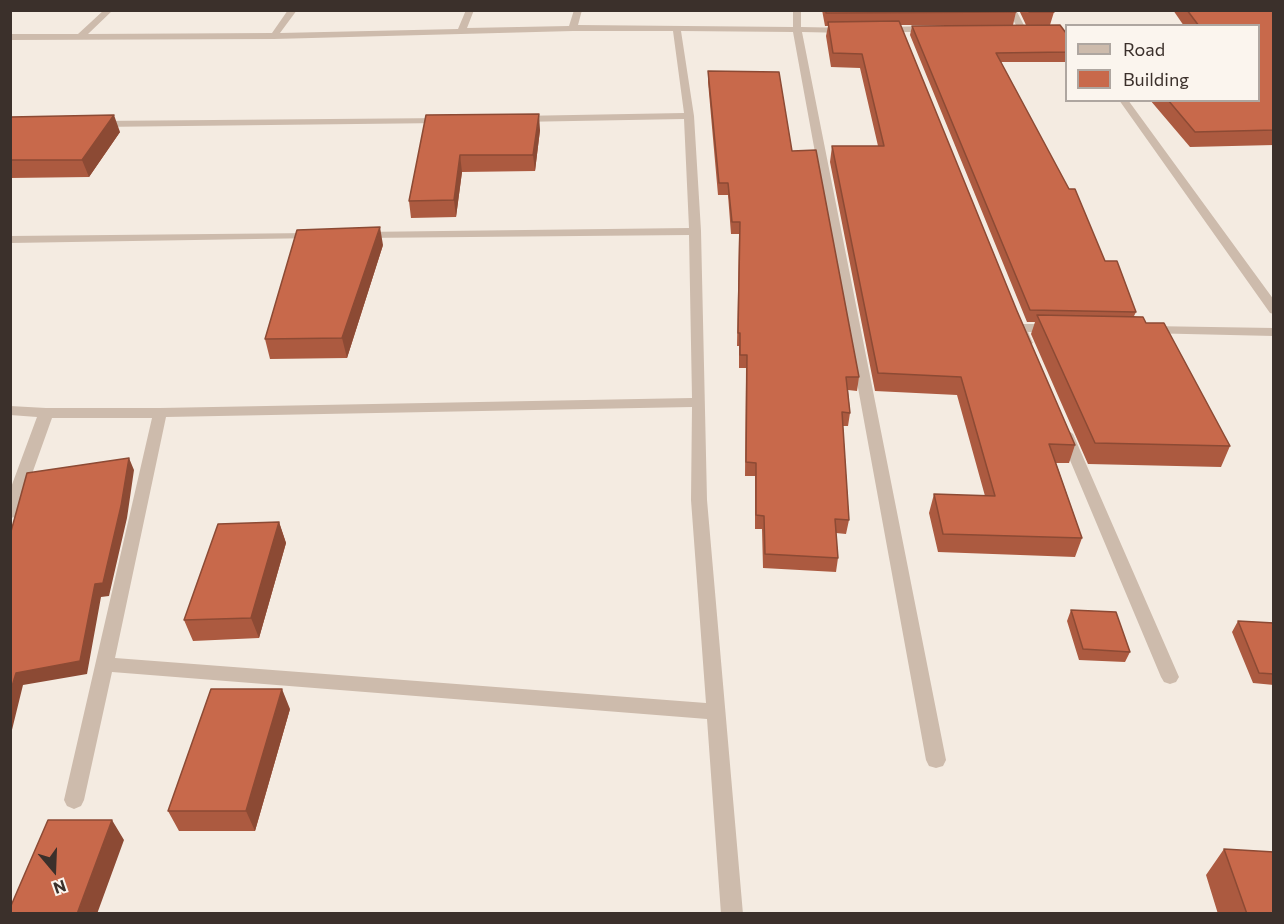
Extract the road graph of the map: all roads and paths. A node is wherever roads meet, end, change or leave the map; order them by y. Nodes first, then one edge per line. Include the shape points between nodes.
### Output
1 (110, 10) edge
2 (293, 10) edge
3 (470, 10) edge
4 (578, 10) edge
5 (797, 10) edge
6 (1012, 10) edge
7 (573, 28) junction
8 (945, 29) edge
9 (1011, 29) edge
10 (1022, 29) junction
11 (1033, 29) edge
12 (462, 30) junction
13 (678, 30) junction
14 (855, 30) edge
15 (878, 30) edge
16 (797, 31) junction
17 (274, 36) junction
18 (10, 37) edge
19 (80, 37) junction
20 (1123, 102) edge
21 (689, 116) junction
22 (511, 119) edge
23 (451, 120) edge
24 (82, 125) edge
25 (695, 231) junction
26 (329, 236) edge
27 (353, 236) edge
28 (10, 240) edge
29 (1274, 310) edge
30 (1066, 328) edge
31 (1135, 330) edge
32 (1274, 332) edge
33 (1034, 360) edge
34 (699, 402) junction
35 (10, 410) edge
36 (46, 413) junction
37 (160, 413) junction
38 (1058, 415) edge
39 (10, 513) edge
40 (104, 664) junction
41 (1170, 677) dead end
42 (716, 712) junction
43 (936, 760) dead end
44 (74, 800) dead end
45 (732, 914) edge

1 - 19 street
2 - 17 street
3 - 12 street
4 - 7 street
5 - 16 street
6 - 10 street
7 - 12 street
7 - 13 street
8 - 15 street via 903,35
9 - 10 street
10 - 11 street
12 - 17 street
13 - 16 street
13 - 21 street
14 - 16 street
16 - 43 street
17 - 19 street
18 - 19 street
20 - 29 street
21 - 22 street
21 - 25 street
23 - 24 street
25 - 27 street
25 - 34 street
26 - 28 street
30 - 33 street via 1018,322
31 - 32 street
34 - 37 street
34 - 42 street via 699,500
35 - 36 street
36 - 37 street
36 - 39 street
37 - 40 street
38 - 41 street
40 - 42 street
40 - 44 street
42 - 45 street

